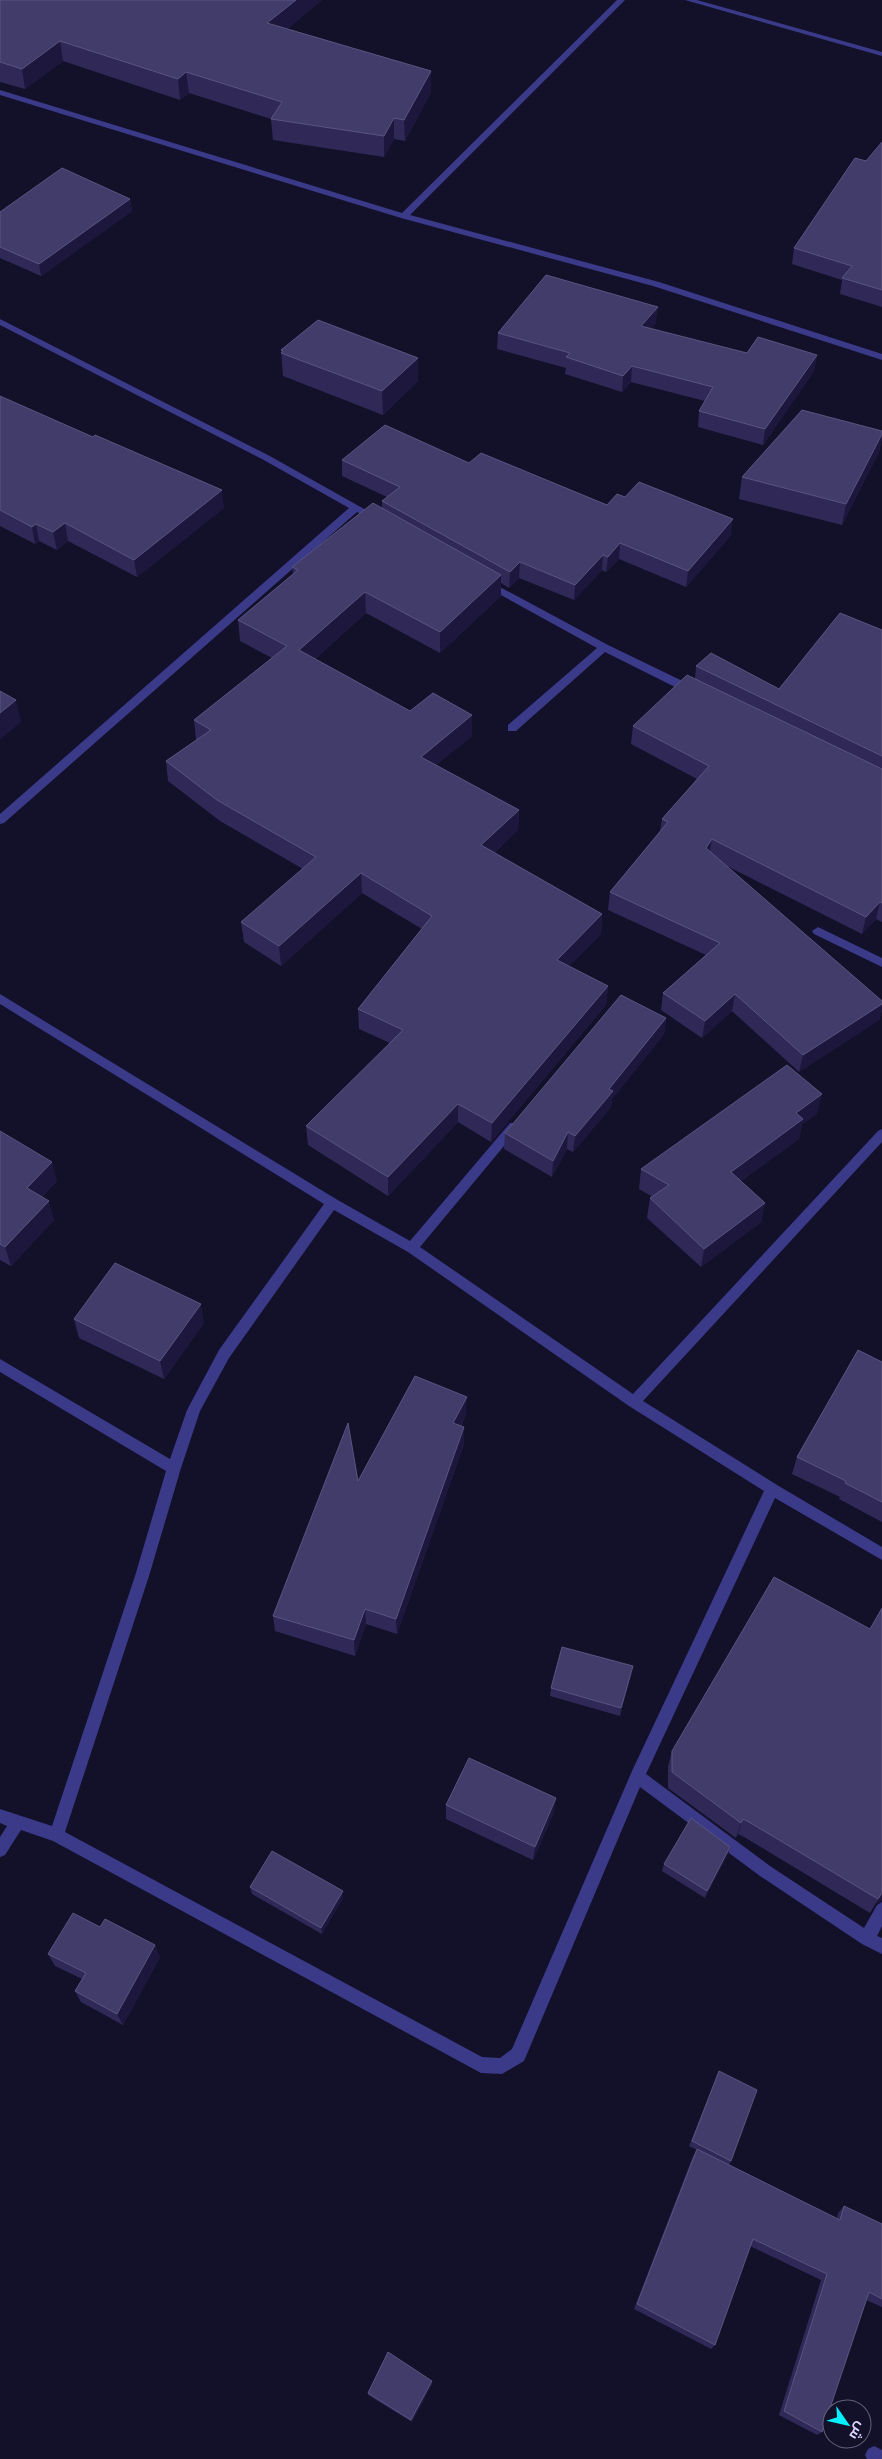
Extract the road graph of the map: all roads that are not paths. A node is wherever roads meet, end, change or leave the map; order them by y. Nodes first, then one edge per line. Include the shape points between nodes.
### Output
1 (621, 0) edge
2 (689, 0) edge
3 (882, 54) edge
4 (0, 92) edge
5 (404, 216) junction
6 (0, 322) edge
7 (882, 357) edge
8 (356, 507) junction
9 (389, 526) edge
10 (480, 579) edge
11 (604, 647) junction
12 (702, 696) edge
13 (512, 728) dead end
14 (0, 820) edge
15 (818, 931) dead end
16 (882, 963) edge
17 (0, 998) edge
18 (524, 1114) edge
19 (882, 1134) edge
20 (332, 1203) junction
21 (412, 1248) junction
22 (0, 1365) edge
23 (634, 1402) junction
24 (174, 1468) junction
25 (772, 1490) junction
26 (882, 1554) edge
27 (637, 1776) junction
28 (0, 1816) edge
29 (18, 1822) junction
30 (56, 1835) junction
31 (0, 1850) edge
32 (882, 1910) edge
33 (867, 1939) junction
34 (882, 1946) edge

1 - 5 street
2 - 3 street
4 - 5 street
5 - 7 street via 656,284
6 - 8 street
8 - 9 street
8 - 14 street
10 - 11 street
11 - 12 street
11 - 13 street
15 - 16 street
17 - 20 street
18 - 21 street
19 - 23 street
20 - 21 street
20 - 24 street via 224,1354 194,1410
21 - 23 street
22 - 24 street
23 - 25 street
24 - 30 street via 142,1576
25 - 26 street
25 - 27 street
27 - 30 street via 518,2055 502,2066 481,2065
27 - 33 street via 765,1871
28 - 29 street
29 - 30 street
29 - 31 street
32 - 33 street
33 - 34 street

